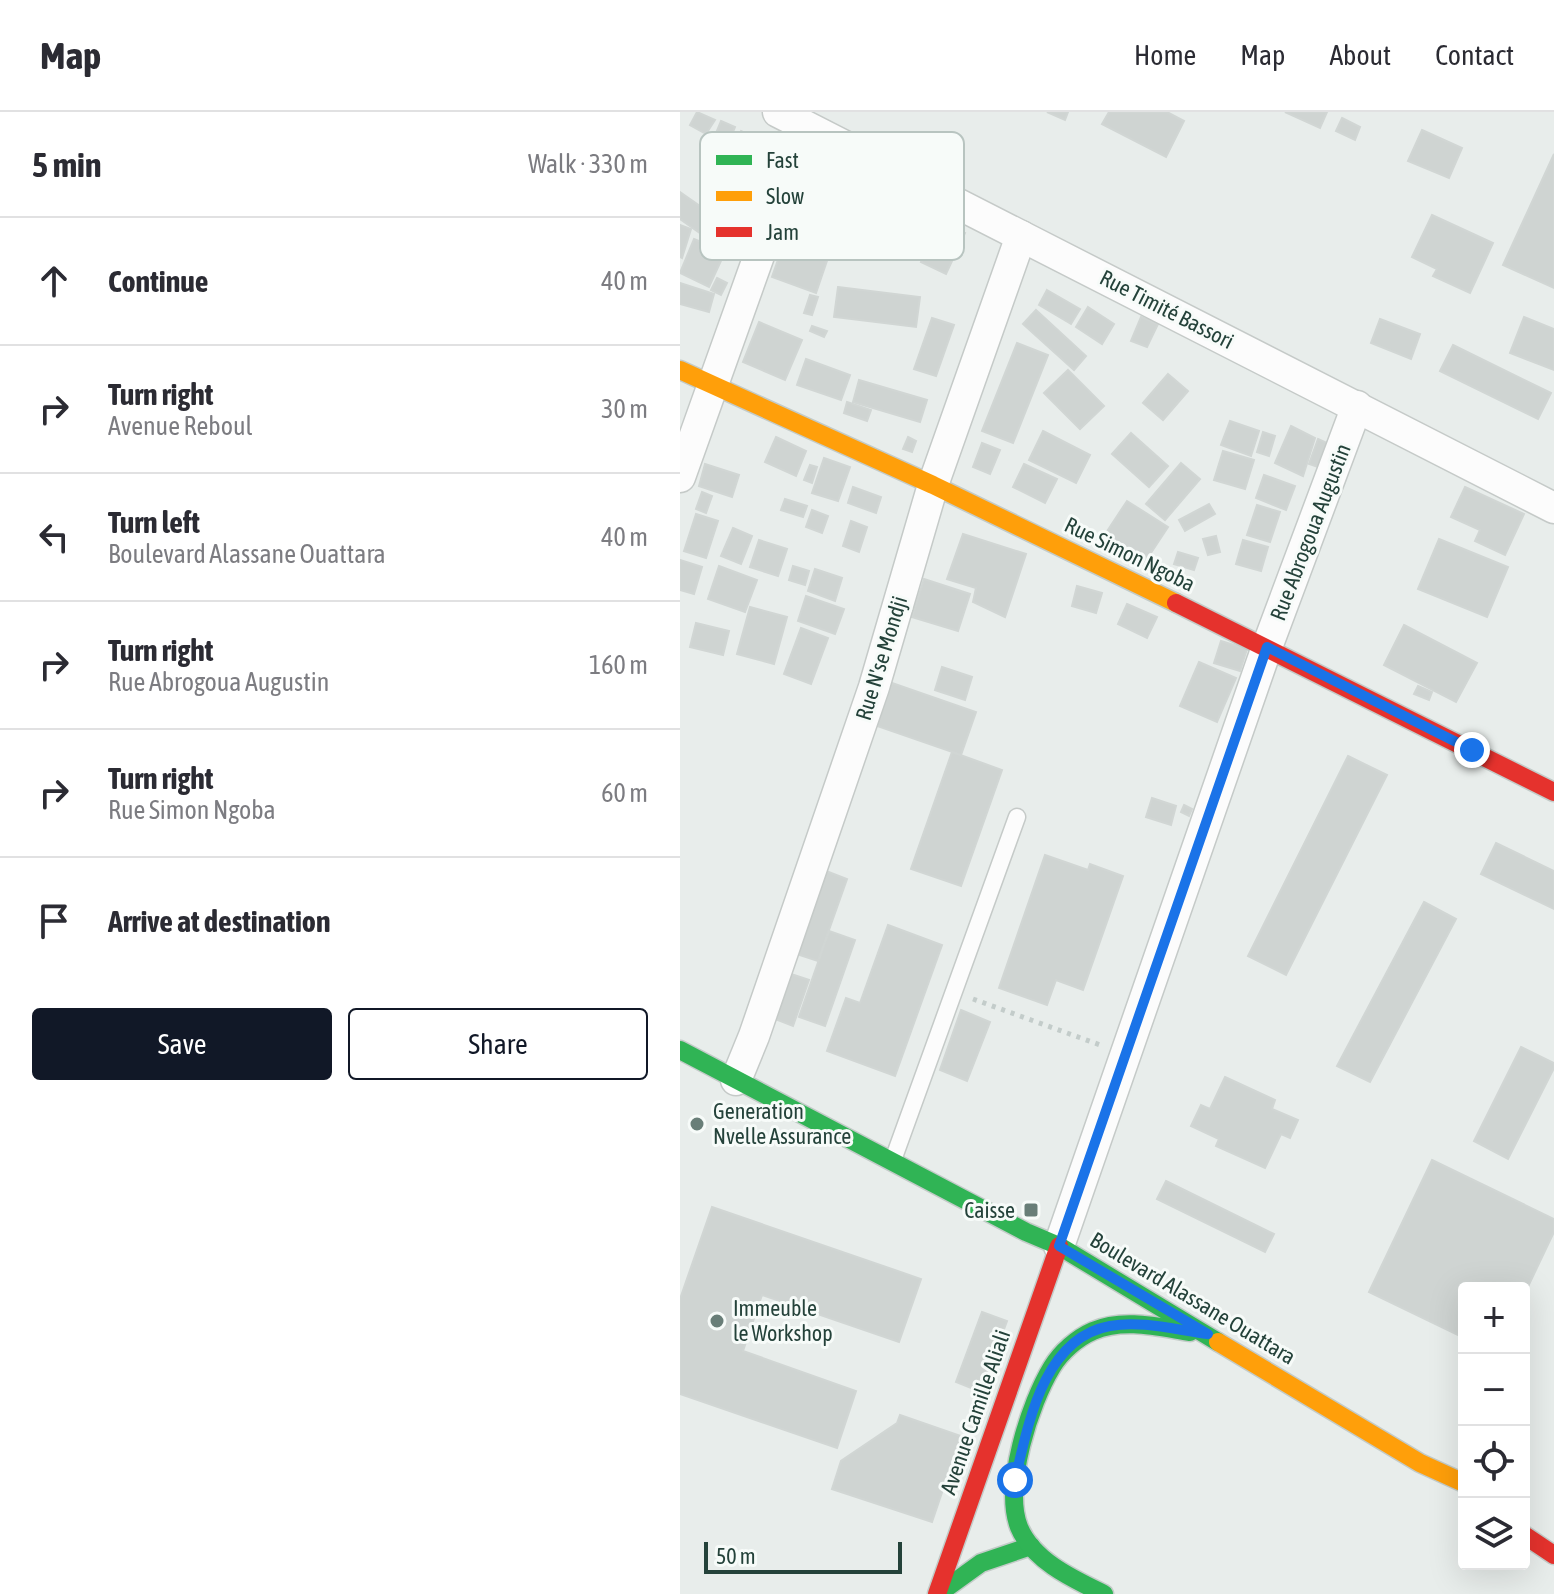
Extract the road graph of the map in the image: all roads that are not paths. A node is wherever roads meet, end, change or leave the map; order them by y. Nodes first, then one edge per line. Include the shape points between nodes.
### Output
1 (778, 112) edge
2 (816, 132) edge
3 (964, 207) edge
4 (1021, 236) junction
5 (758, 260) edge
6 (680, 370) edge
7 (715, 384) junction
8 (1357, 406) junction
9 (680, 477) edge
10 (933, 485) junction
11 (1554, 508) edge
12 (1267, 647) junction
13 (1554, 792) edge
14 (1017, 817) dead end
15 (680, 1050) edge
16 (736, 1080) junction
17 (893, 1162) junction
18 (1059, 1246) junction
19 (1208, 1334) junction
20 (1420, 1463) junction
21 (1458, 1480) edge
22 (1458, 1489) edge
23 (1530, 1539) edge
24 (1031, 1546) junction
25 (1554, 1555) edge
26 (937, 1594) edge
27 (1104, 1594) edge

1 - 2 street, Rue Timité Bassori
3 - 4 street, Rue Timité Bassori
4 - 8 street, Rue Timité Bassori
4 - 10 street, Rue N'se Mondji
5 - 7 street
6 - 7 main road, Rue Simon Ngoba
7 - 9 street
7 - 10 main road, Rue Simon Ngoba
8 - 11 street, Rue Timité Bassori
8 - 12 street, Rue Abrogoua Augustin
10 - 12 main road, Rue Simon Ngoba
10 - 16 street, Rue N'se Mondji via 874,687
12 - 13 main road, Rue Simon Ngoba
12 - 18 street, Rue Abrogoua Augustin
14 - 17 lane
15 - 16 main road, Boulevard Alassane Ouattara
16 - 17 main road, Boulevard Alassane Ouattara
17 - 18 main road, Boulevard Alassane Ouattara
18 - 19 main road, Boulevard Alassane Ouattara
18 - 26 main road, Avenue Camille Aliali
19 - 20 main road, Boulevard Alassane Ouattara
19 - 24 main road via 1135,1324 1108,1326 1079,1338 1065,1351 1043,1386 1015,1480 1019,1525
20 - 21 main road, Boulevard Alassane Ouattara
20 - 22 main road
23 - 25 main road
24 - 26 main road via 979,1562
24 - 27 main road via 1059,1571

